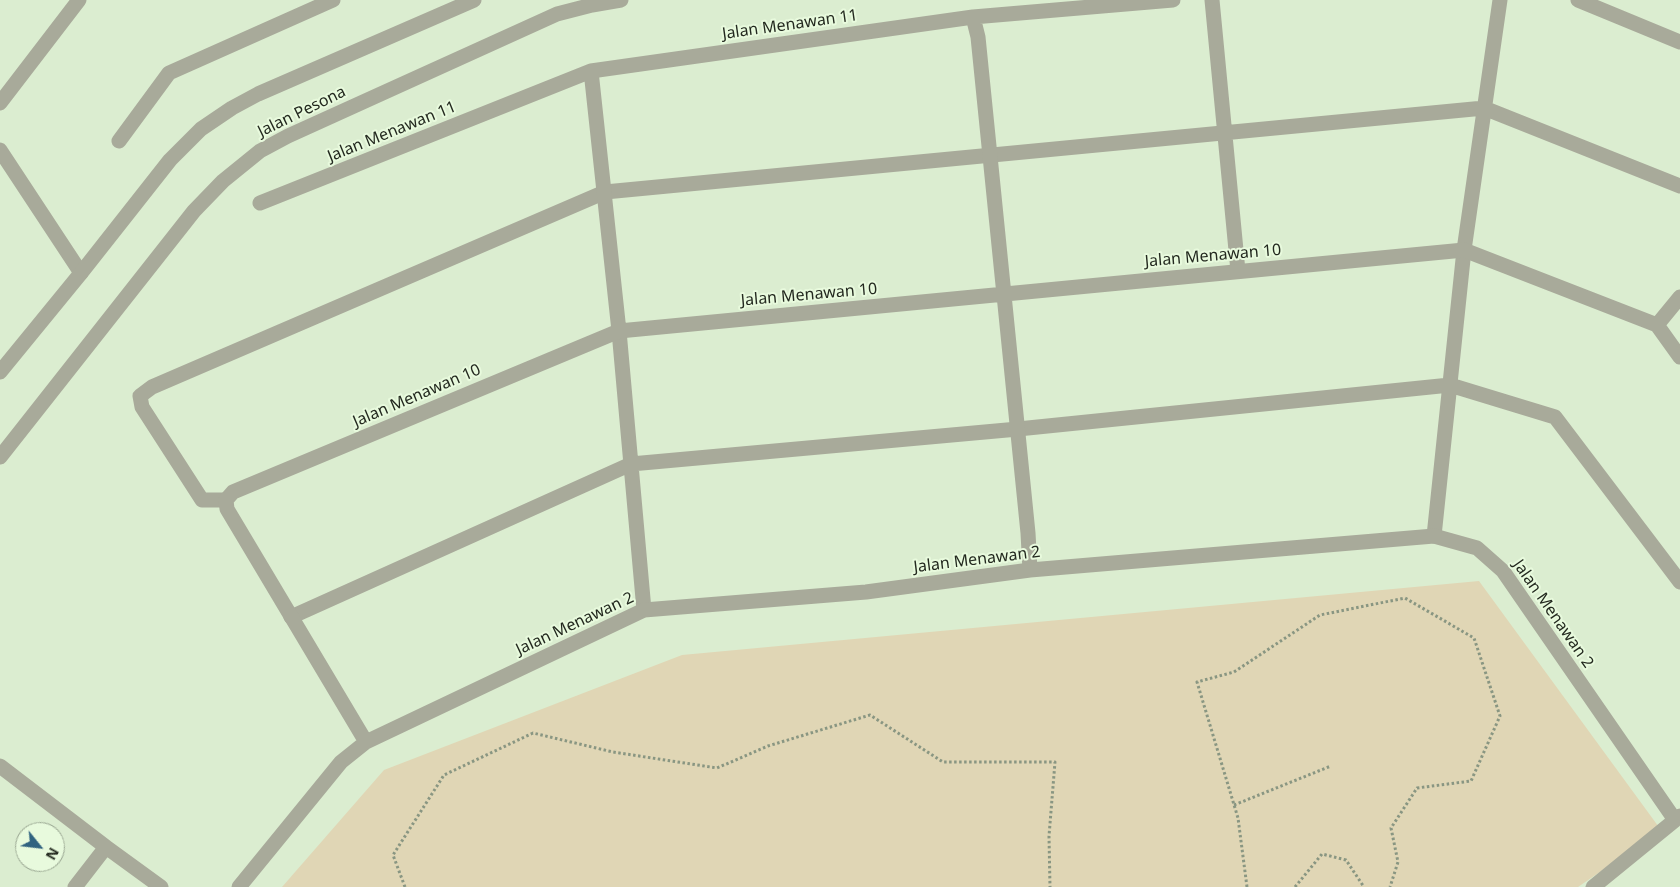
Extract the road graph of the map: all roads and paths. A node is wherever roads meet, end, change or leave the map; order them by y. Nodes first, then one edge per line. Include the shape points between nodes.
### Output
1 (79, 0) edge
2 (333, 0) edge
3 (474, 0) edge
4 (621, 0) edge
5 (1173, 0) edge
6 (1212, 0) edge
7 (1500, 0) edge
8 (1578, 0) edge
9 (973, 16) junction
10 (1680, 42) edge
11 (591, 72) junction
12 (0, 103) edge
13 (1484, 108) junction
14 (1225, 133) junction
15 (119, 142) dead end
16 (0, 150) edge
17 (990, 156) junction
18 (1680, 186) edge
19 (605, 192) junction
20 (260, 203) dead end
21 (1464, 250) junction
22 (1238, 271) junction
23 (81, 273) junction
24 (1004, 294) junction
25 (1680, 297) edge
26 (1657, 325) junction
27 (619, 331) junction
28 (1680, 357) edge
29 (0, 372) edge
30 (1450, 385) junction
31 (1018, 429) junction
32 (0, 457) edge
33 (631, 464) junction
34 (226, 500) junction
35 (1434, 536) junction
36 (1030, 570) junction
37 (1680, 582) edge
38 (644, 610) junction
39 (291, 617) junction
40 (366, 742) junction
41 (0, 766) edge
42 (1332, 766) dead end
43 (1234, 805) junction
44 (1677, 818) edge
45 (106, 847) junction
46 (75, 887) edge
47 (161, 887) edge
48 (238, 887) edge
49 (405, 887) edge
50 (1050, 887) edge
51 (1247, 887) edge
52 (1295, 887) edge
53 (1364, 887) edge
54 (1390, 887) edge
55 (1593, 887) edge

1 - 12 street
2 - 15 street via 169,72
3 - 23 street, Jalan Pesona via 232,108 209,124 170,160
4 - 32 street, Jalan Pesona via 556,14 260,151 223,180 194,211
5 - 9 street, Jalan Menawan 11
6 - 14 street
7 - 13 street
8 - 10 street
9 - 11 street, Jalan Menawan 11
9 - 17 street
11 - 19 street
11 - 20 street, Jalan Menawan 11
13 - 14 street
13 - 18 street
13 - 21 street
14 - 17 street
14 - 22 street
16 - 23 street
17 - 19 street
17 - 24 street
19 - 27 street
19 - 34 street via 152,386 140,396 142,407 202,500
21 - 22 street, Jalan Menawan 10
21 - 26 street, Jalan Menawan 10
21 - 30 street
22 - 24 street, Jalan Menawan 10
23 - 29 street, Jalan Pesona
24 - 27 street, Jalan Menawan 10
24 - 31 street
25 - 26 street
26 - 28 street
27 - 33 street
27 - 34 street, Jalan Menawan 10 via 233,492
30 - 31 street
30 - 35 street
30 - 37 street via 1555,417
31 - 33 street
31 - 36 street
33 - 38 street
33 - 39 street
34 - 39 street via 227,509
35 - 36 street, Jalan Menawan 2
35 - 44 street, Jalan Menawan 2 via 1478,548 1503,571
36 - 38 street, Jalan Menawan 2 via 866,592
38 - 40 street, Jalan Menawan 2
39 - 40 street
40 - 48 street, Jalan Menawan 2 via 341,762
41 - 45 street
42 - 43 path
43 - 51 path
43 - 54 path via 1197,682 1234,672 1320,615 1404,598 1474,638 1500,716 1471,781 1417,788 1390,828 1398,862
44 - 55 street
45 - 46 street
45 - 47 street
49 - 50 path via 393,855 444,775 533,733 613,752 717,768 768,746 870,715 943,762 1055,762 1049,836
52 - 53 path via 1322,854 1346,860

